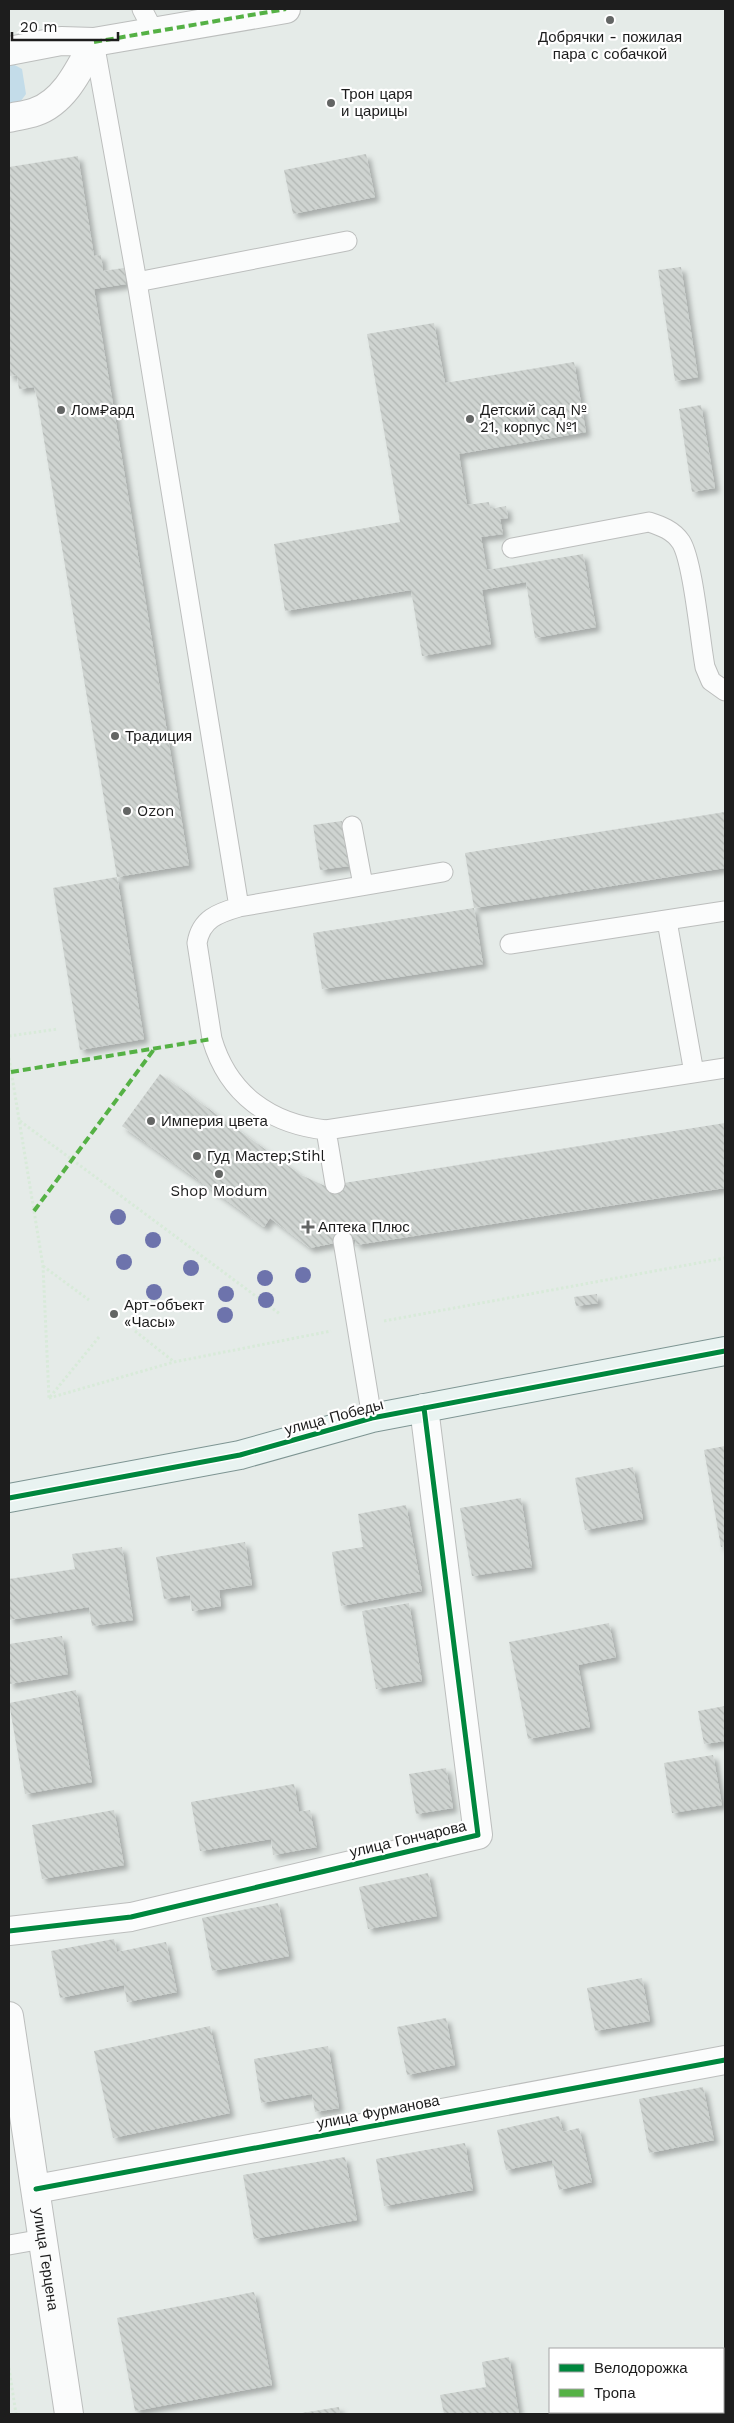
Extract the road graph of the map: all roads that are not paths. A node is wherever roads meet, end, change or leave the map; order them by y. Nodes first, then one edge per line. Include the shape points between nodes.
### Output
1 (286, 9) edge
2 (148, 20) edge
3 (94, 42) junction
4 (9, 51) edge
5 (9, 118) edge
6 (347, 241) dead end
7 (136, 282) junction
8 (512, 548) dead end
9 (725, 691) edge
10 (352, 826) dead end
11 (443, 872) dead end
12 (363, 886) junction
13 (239, 907) junction
14 (725, 911) edge
15 (667, 921) junction
16 (510, 944) dead end
17 (725, 1068) edge
18 (694, 1073) junction
19 (326, 1130) junction
20 (335, 1184) dead end
21 (344, 1241) dead end
22 (725, 1351) edge
23 (424, 1408) junction
24 (372, 1418) junction
25 (9, 1498) edge
26 (9, 1931) edge
27 (9, 2016) edge
28 (725, 2060) edge
29 (36, 2189) junction
30 (43, 2239) junction
31 (9, 2245) edge
32 (69, 2414) edge

1 - 2 street
2 - 3 street
3 - 4 street via 61,42
3 - 5 street via 70,84 53,102 36,112
3 - 7 lane
6 - 7 lane
7 - 13 lane
8 - 9 lane via 649,522 668,528 681,542 688,560 705,667 711,681
10 - 12 lane
11 - 12 lane
12 - 13 lane
13 - 19 lane via 223,911 208,921 198,931 196,943 216,1055 235,1084 271,1116 302,1128
14 - 15 lane
15 - 16 lane
15 - 18 lane
17 - 18 lane
18 - 19 lane
19 - 20 lane
21 - 24 lane
22 - 23 street, улица Победы
23 - 24 street, улица Победы
23 - 26 street, улица Гончарова via 478,1835 131,1916
24 - 25 street, улица Победы via 240,1456
27 - 29 street, улица Герцена
28 - 29 street, улица Фурманова
29 - 30 street, улица Герцена
30 - 31 lane
30 - 32 street, улица Герцена

